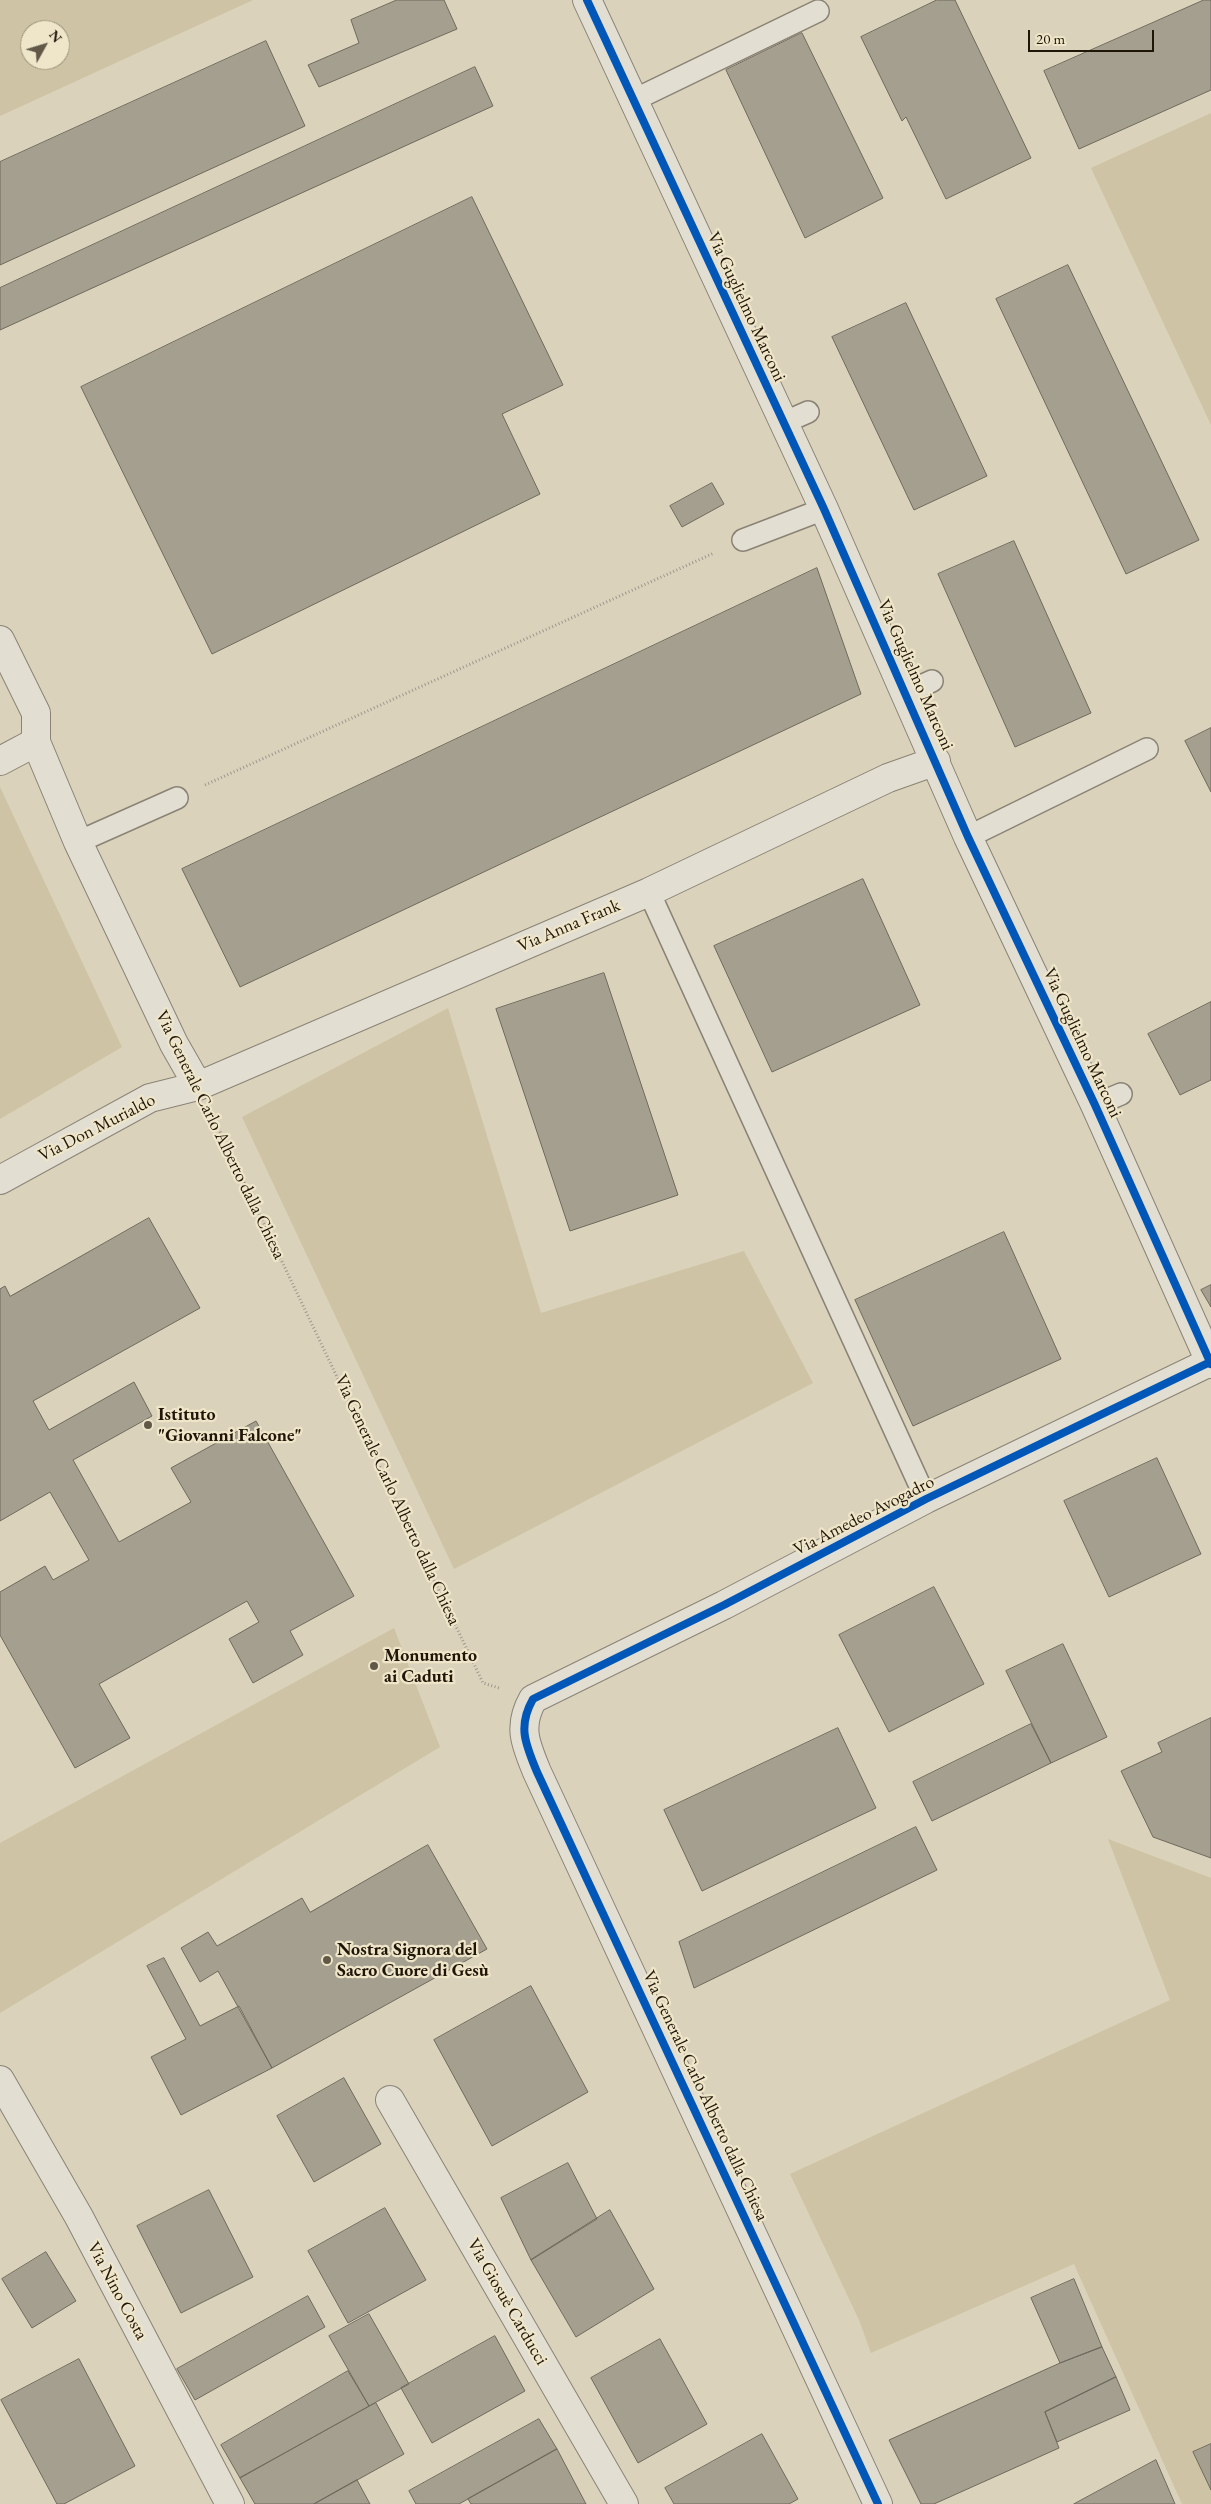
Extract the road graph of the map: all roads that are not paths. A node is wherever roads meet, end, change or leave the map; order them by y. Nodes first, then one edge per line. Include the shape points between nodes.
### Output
1 (587, 0) edge
2 (818, 11) dead end
3 (634, 100) junction
4 (808, 412) dead end
5 (783, 423) junction
6 (824, 509) junction
7 (743, 540) road end
8 (0, 640) edge
9 (932, 681) dead end
10 (906, 693) junction
11 (36, 742) junction
12 (1147, 750) dead end
13 (0, 761) edge
14 (936, 761) junction
15 (177, 798) road end
16 (968, 837) junction
17 (78, 842) junction
18 (649, 892) junction
19 (198, 1086) junction
20 (1121, 1094) dead end
21 (1095, 1105) junction
22 (0, 1180) edge
23 (1211, 1363) edge
24 (926, 1499) junction
25 (533, 1699) joint
26 (0, 2080) edge
27 (390, 2100) dead end
28 (230, 2504) edge
29 (624, 2504) edge
30 (878, 2504) edge

1 - 3 street, Via Guglielmo Marconi
2 - 3 lane
3 - 5 street, Via Guglielmo Marconi
4 - 5 lane
5 - 6 street, Via Guglielmo Marconi
6 - 7 lane
6 - 10 street, Via Guglielmo Marconi
8 - 11 street, Via Generale Carlo Alberto dalla Chiesa via 36,713
9 - 10 lane
10 - 14 street, Via Guglielmo Marconi
11 - 13 street
11 - 17 street, Via Generale Carlo Alberto dalla Chiesa
12 - 16 lane
14 - 16 street, Via Guglielmo Marconi
14 - 18 street, Via Anna Frank via 888,778
15 - 17 lane
16 - 21 street, Via Guglielmo Marconi
17 - 19 street, Via Generale Carlo Alberto dalla Chiesa via 174,1044
18 - 19 street, Via Anna Frank
18 - 24 lane
19 - 22 street, Via Don Murialdo via 150,1098
20 - 21 lane
21 - 23 street, Via Guglielmo Marconi
23 - 24 street, Via Amedeo Avogadro
24 - 25 street, Via Amedeo Avogadro via 724,1605
25 - 30 street, Via Generale Carlo Alberto dalla Chiesa via 526,1711 523,1727 537,1772
26 - 28 street, Via Nino Costa via 78,2217
27 - 29 street, Via Giosuè Carducci

